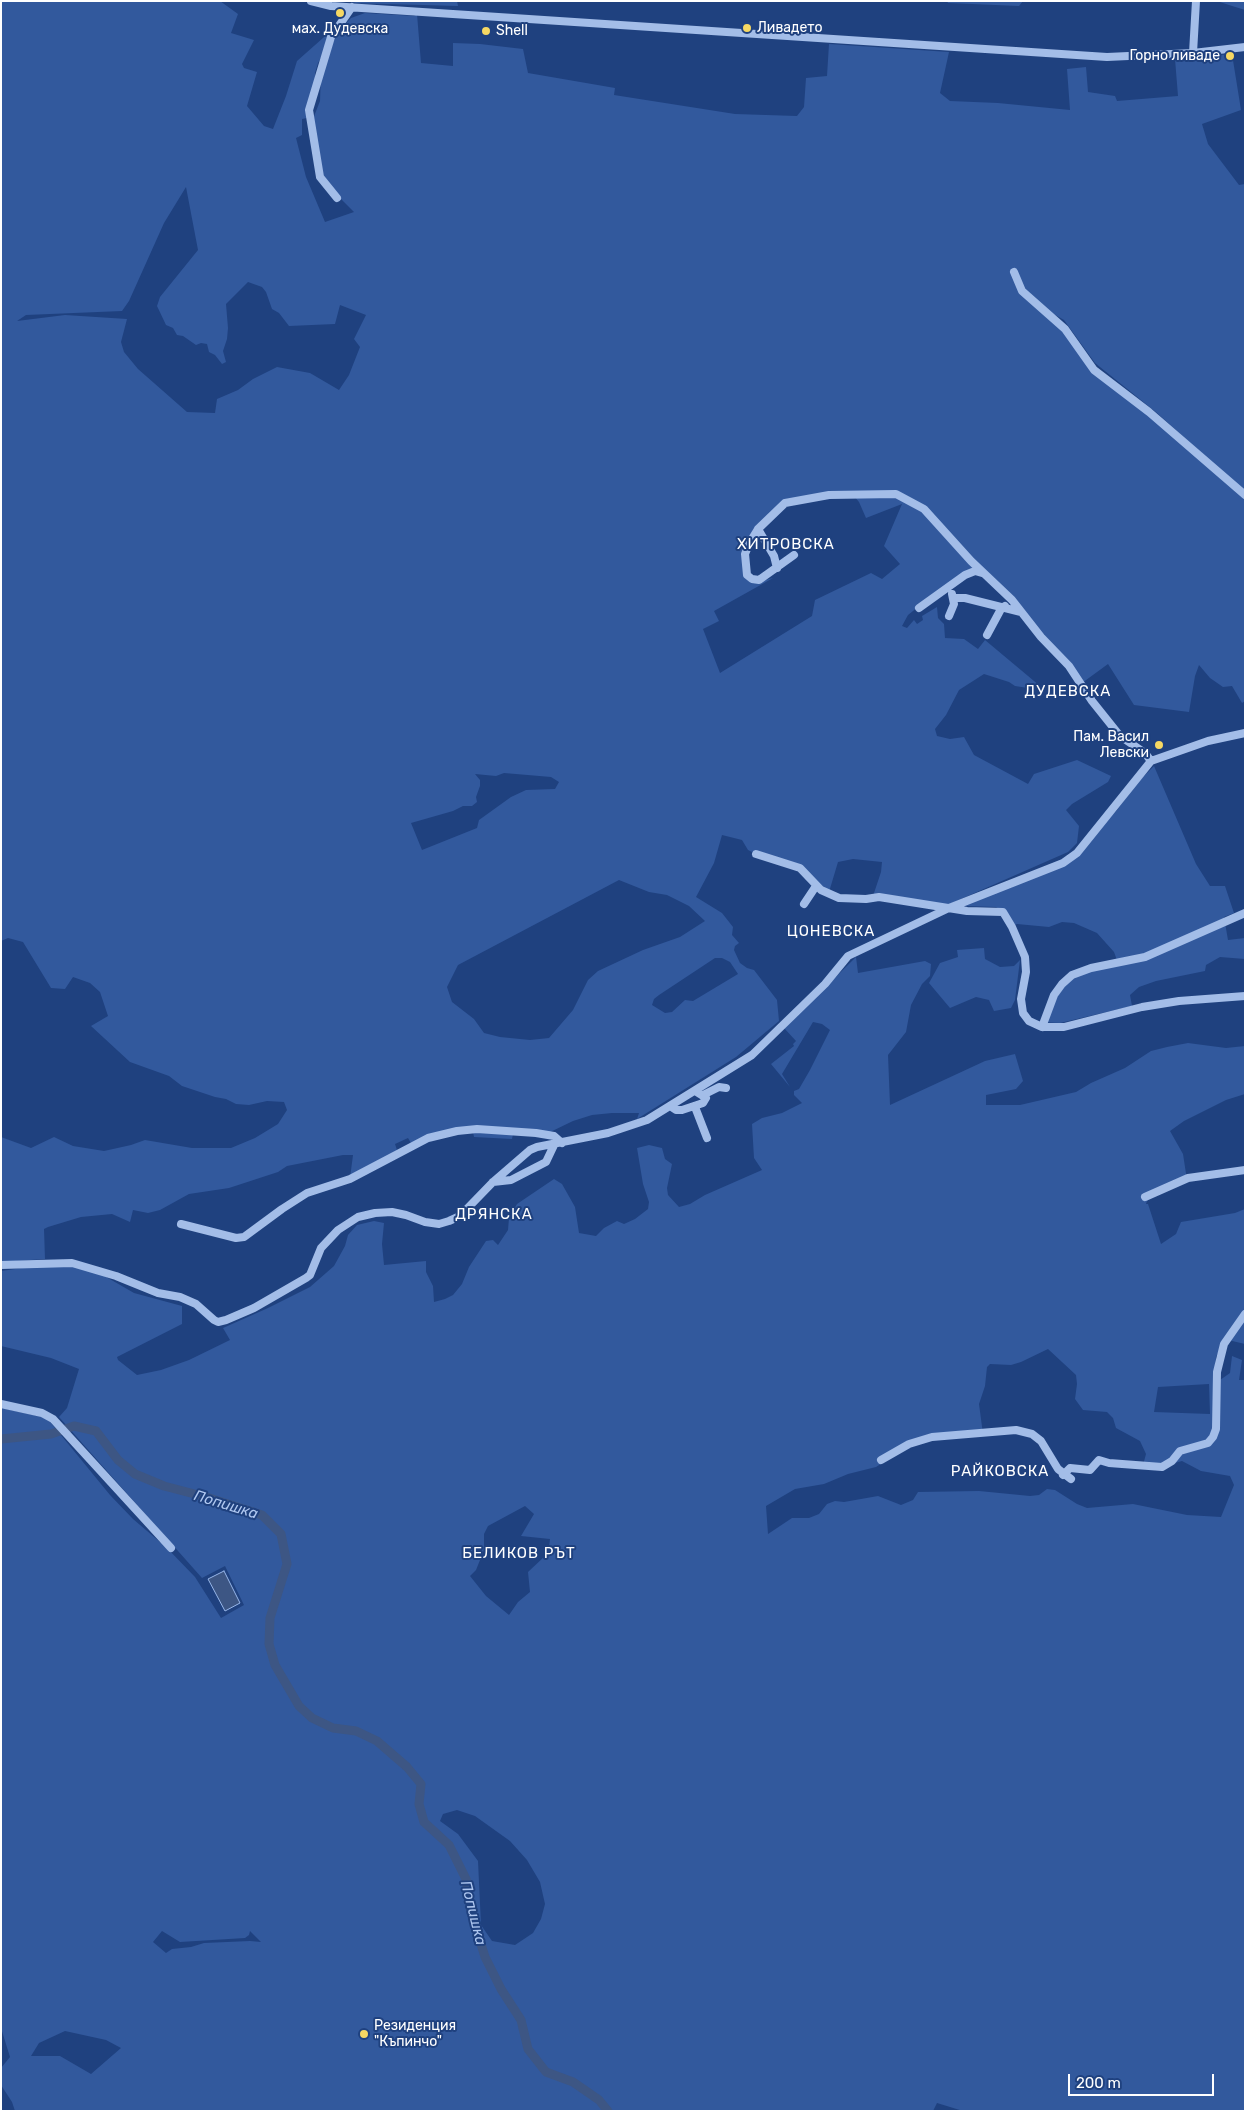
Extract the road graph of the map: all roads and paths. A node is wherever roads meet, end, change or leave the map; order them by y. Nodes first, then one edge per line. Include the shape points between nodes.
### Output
1 (311, 1) edge
2 (1196, 1) edge
3 (331, 4) edge
4 (352, 7) junction
5 (1245, 47) edge
6 (1193, 53) junction
7 (338, 198) dead end
8 (1014, 272) dead end
9 (1245, 495) edge
10 (758, 529) junction
11 (794, 556) dead end
12 (777, 568) junction
13 (982, 573) junction
14 (949, 588) junction
15 (953, 598) junction
16 (1005, 606) junction
17 (919, 608) dead end
18 (1022, 612) junction
19 (949, 616) dead end
20 (987, 634) dead end
21 (1245, 733) edge
22 (1151, 761) junction
23 (756, 854) dead end
24 (816, 886) junction
25 (804, 904) dead end
26 (949, 908) junction
27 (1245, 913) edge
28 (1245, 996) edge
29 (1042, 1027) junction
30 (726, 1088) dead end
31 (699, 1093) junction
32 (670, 1106) junction
33 (695, 1107) junction
34 (707, 1138) dead end
35 (559, 1143) junction
36 (1245, 1170) edge
37 (493, 1182) junction
38 (1145, 1197) dead end
39 (181, 1224) dead end
40 (1, 1265) edge
41 (1245, 1314) edge
42 (1, 1404) edge
43 (881, 1460) dead end
44 (1063, 1474) junction
45 (1071, 1479) dead end
46 (171, 1548) dead end

1 - 3 street
2 - 6 street
3 - 4 street
4 - 6 street via 1107,57
4 - 7 street via 331,37 309,110 320,177
5 - 6 street
8 - 9 street via 1022,291 1065,329 1094,370 1149,412
10 - 12 street via 774,556
10 - 12 street via 745,554 747,575 759,580
10 - 13 street via 785,503 829,495 896,494 924,509
11 - 12 street
13 - 14 street via 965,574
13 - 18 street
14 - 15 street
14 - 17 street
15 - 16 street
15 - 19 street
16 - 18 street
16 - 20 street
18 - 22 street via 1069,666 1120,736
21 - 22 street via 1208,741
22 - 26 street via 1077,853 1063,863
23 - 24 street via 800,868
24 - 25 street
24 - 26 street via 839,898 879,897
26 - 29 street via 999,910 1005,914 1025,957 1021,998 1023,1013 1029,1022
26 - 31 street via 848,956 825,984 762,1047
27 - 29 street via 1145,957 1072,975 1054,995
28 - 29 street via 1170,1002 1064,1027
30 - 31 street
31 - 32 street
31 - 33 street via 706,1098 705,1102
32 - 33 street via 676,1110
32 - 35 street via 628,1127
33 - 34 street
35 - 37 street via 530,1150
35 - 37 street via 546,1162 511,1180
35 - 39 street via 554,1136 536,1133 477,1129 457,1131 428,1138 350,1179 307,1193 244,1237 236,1238
36 - 38 street via 1188,1178
37 - 40 street via 460,1216 440,1224 392,1212 358,1217 338,1230 321,1248 306,1278 254,1308 218,1322 196,1304 72,1263
41 - 44 street via 1224,1344 1217,1372 1216,1429 1208,1443 1180,1451 1162,1467 1099,1460 1090,1470 1070,1468
42 - 46 street via 42,1413 55,1422
43 - 44 street via 909,1444 932,1436 1016,1430 1032,1434 1041,1441
44 - 45 street

